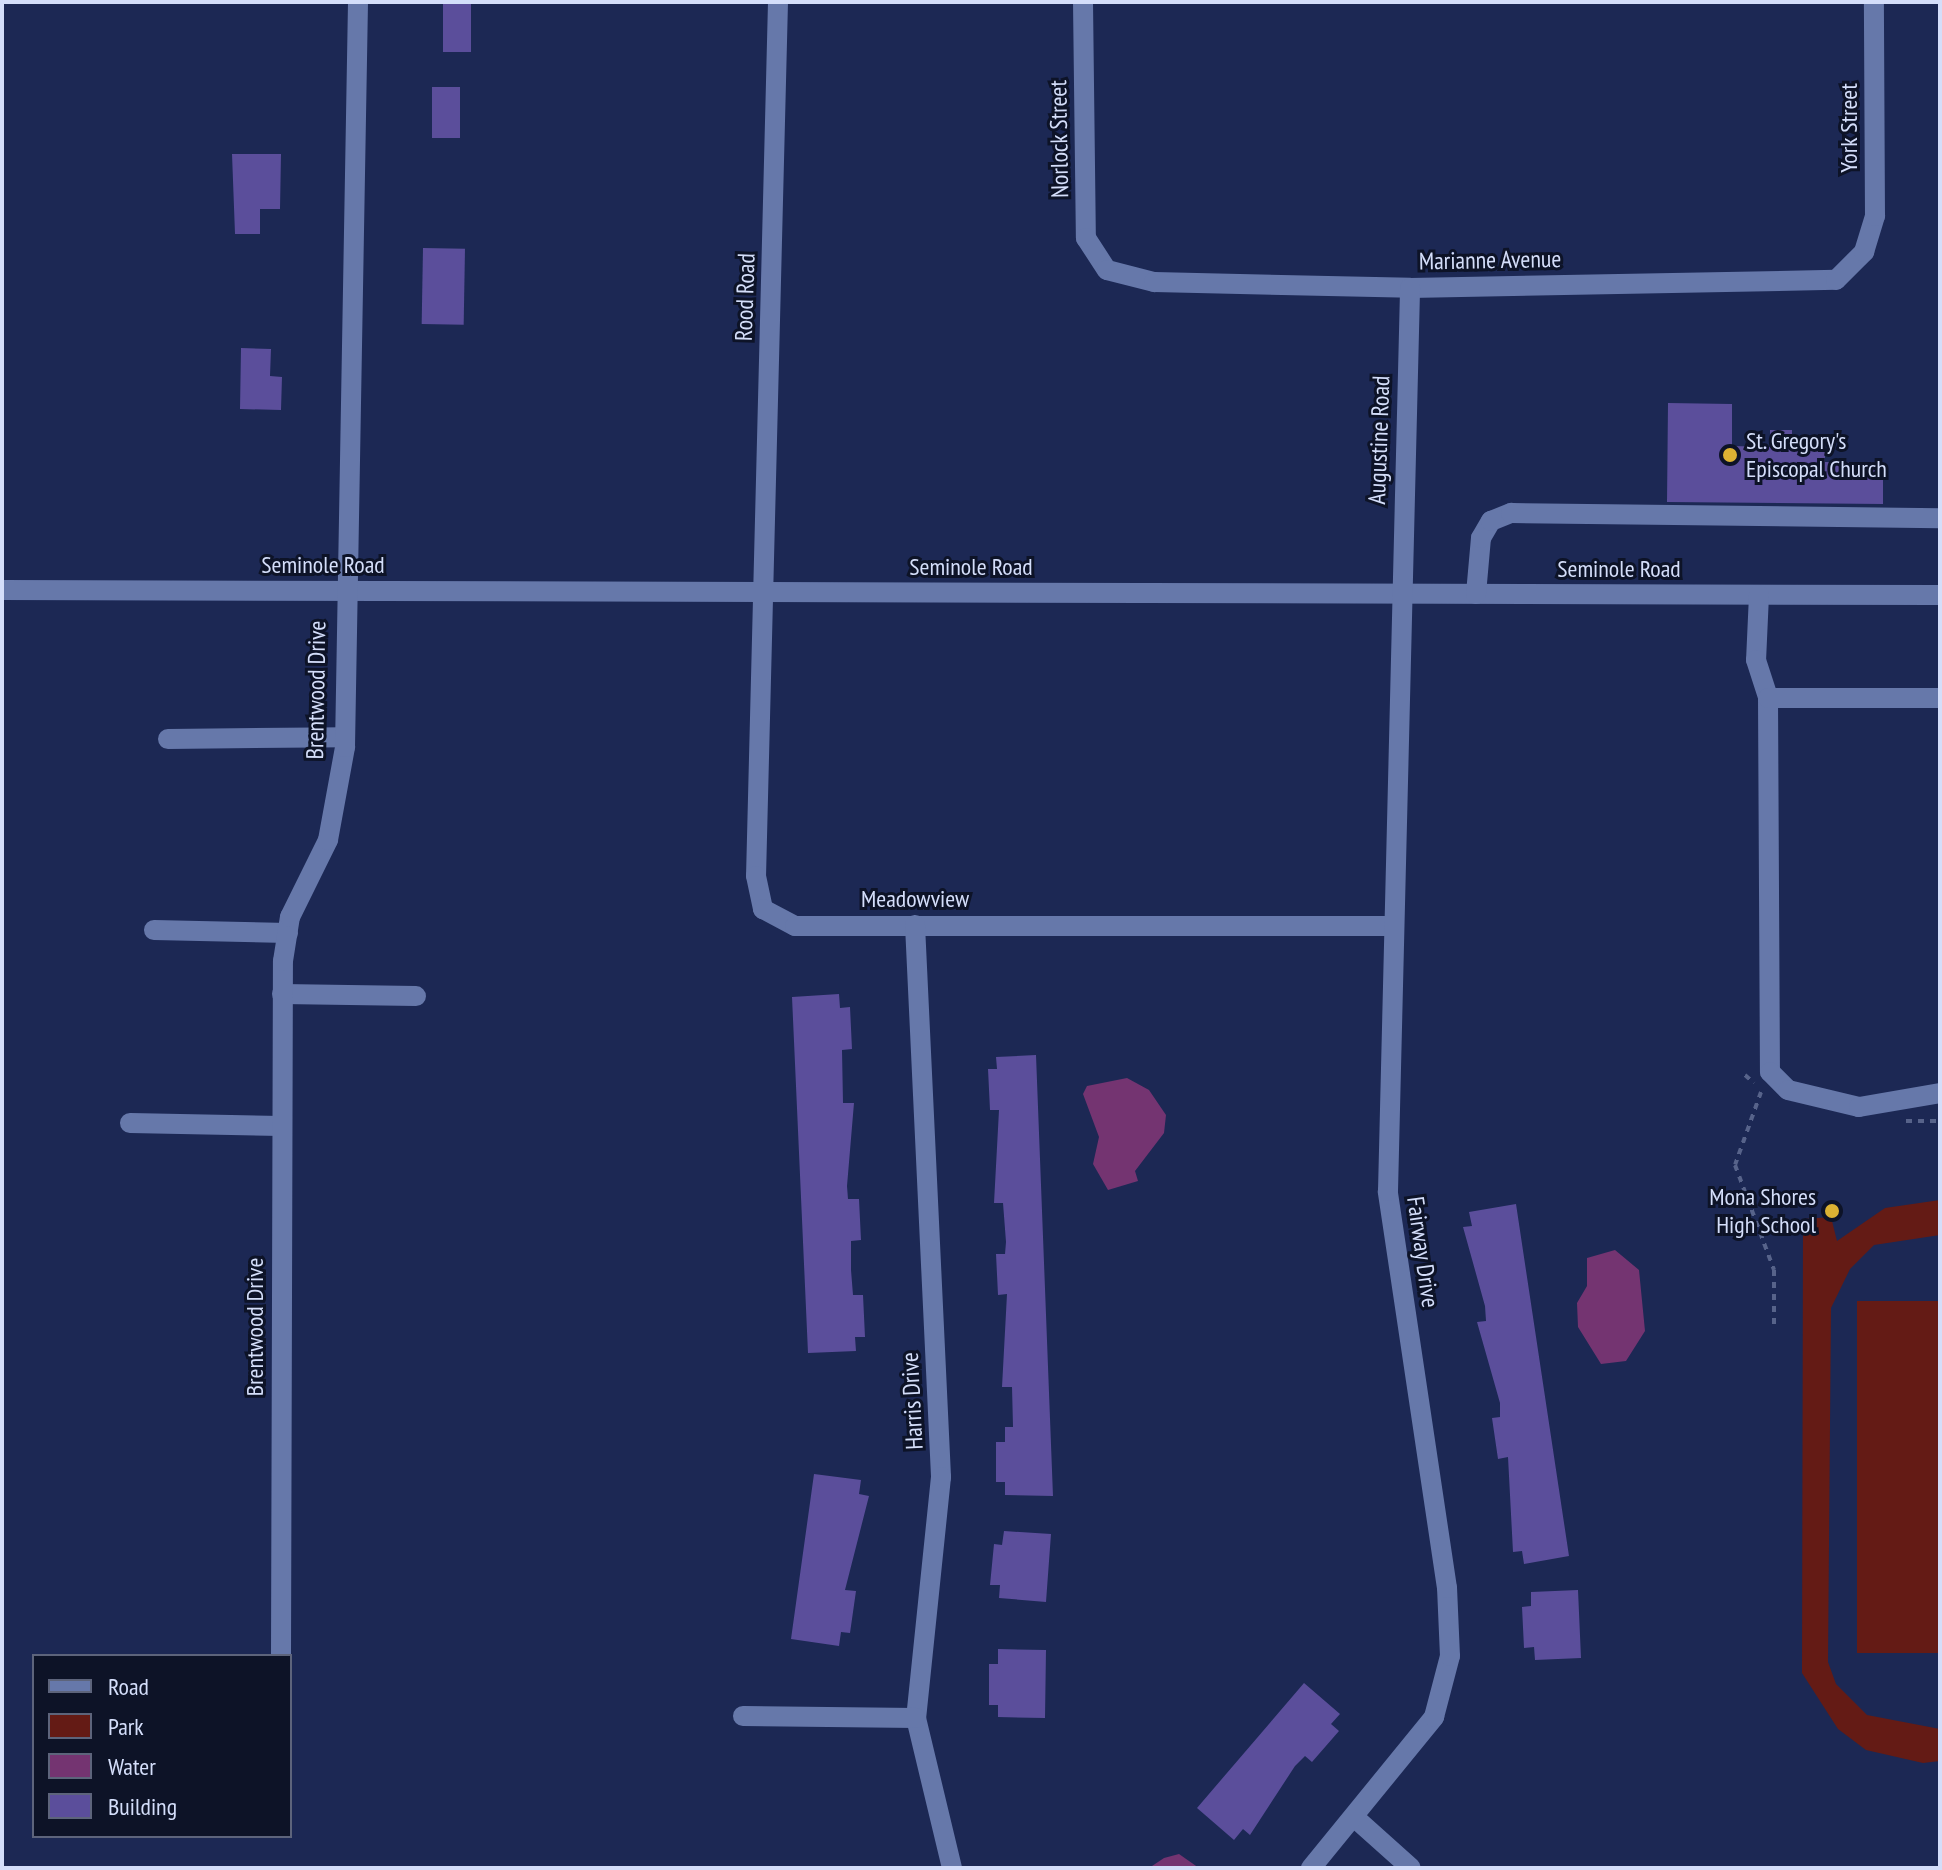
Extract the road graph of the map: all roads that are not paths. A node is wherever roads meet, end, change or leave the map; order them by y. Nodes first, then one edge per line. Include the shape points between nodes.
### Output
1 (358, 2) edge
2 (778, 2) edge
3 (1083, 2) edge
4 (1874, 2) edge
5 (1864, 252) joint
6 (1107, 270) joint
7 (1410, 288) junction
8 (1940, 518) edge
9 (2, 590) edge
10 (343, 591) junction
11 (763, 593) junction
12 (1400, 594) junction
13 (1476, 594) junction
14 (1759, 595) junction
15 (1940, 595) edge
16 (1768, 698) junction
17 (1940, 698) edge
18 (345, 737) junction
19 (168, 739) dead end
20 (915, 925) junction
21 (1391, 926) junction
22 (154, 930) dead end
23 (288, 933) junction
24 (282, 994) junction
25 (416, 996) dead end
26 (1940, 1093) edge
27 (130, 1123) dead end
28 (281, 1126) junction
29 (281, 1654) edge
30 (743, 1716) dead end
31 (916, 1718) junction
32 (1354, 1817) junction
33 (952, 1868) edge
34 (1311, 1868) edge
35 (1411, 1868) edge

1 - 10 street, Brentwood Drive
2 - 11 street, Rood Road
3 - 6 street, Norlock Street via 1086,238
4 - 5 street, York Street via 1875,216
5 - 7 street, Marianne Avenue via 1836,280
6 - 7 street, Marianne Avenue via 1154,282
7 - 12 street, Augustine Road
8 - 13 street via 1511,513 1491,521 1481,538
9 - 10 street, Seminole Road
10 - 11 street, Seminole Road
10 - 18 street, Brentwood Drive
11 - 12 street, Seminole Road
11 - 20 street, Meadowview via 756,876 763,909 795,926
12 - 13 street, Seminole Road
12 - 21 street, Fairway Drive
13 - 14 street, Seminole Road
14 - 15 street, Seminole Road
14 - 16 street via 1756,660
16 - 17 street
16 - 26 street via 1770,1072 1788,1090 1859,1107
18 - 19 street
18 - 23 street, Brentwood Drive via 328,840
20 - 21 street, Meadowview
20 - 31 street, Harris Drive via 941,1461
21 - 32 street, Fairway Drive via 1388,1191 1447,1588 1450,1656 1434,1717
22 - 23 street
23 - 24 street, Brentwood Drive
24 - 25 street
24 - 28 street, Brentwood Drive
27 - 28 street
28 - 29 street, Brentwood Drive
30 - 31 street
31 - 33 street, Harris Drive
32 - 34 street, Fairway Drive
32 - 35 street

